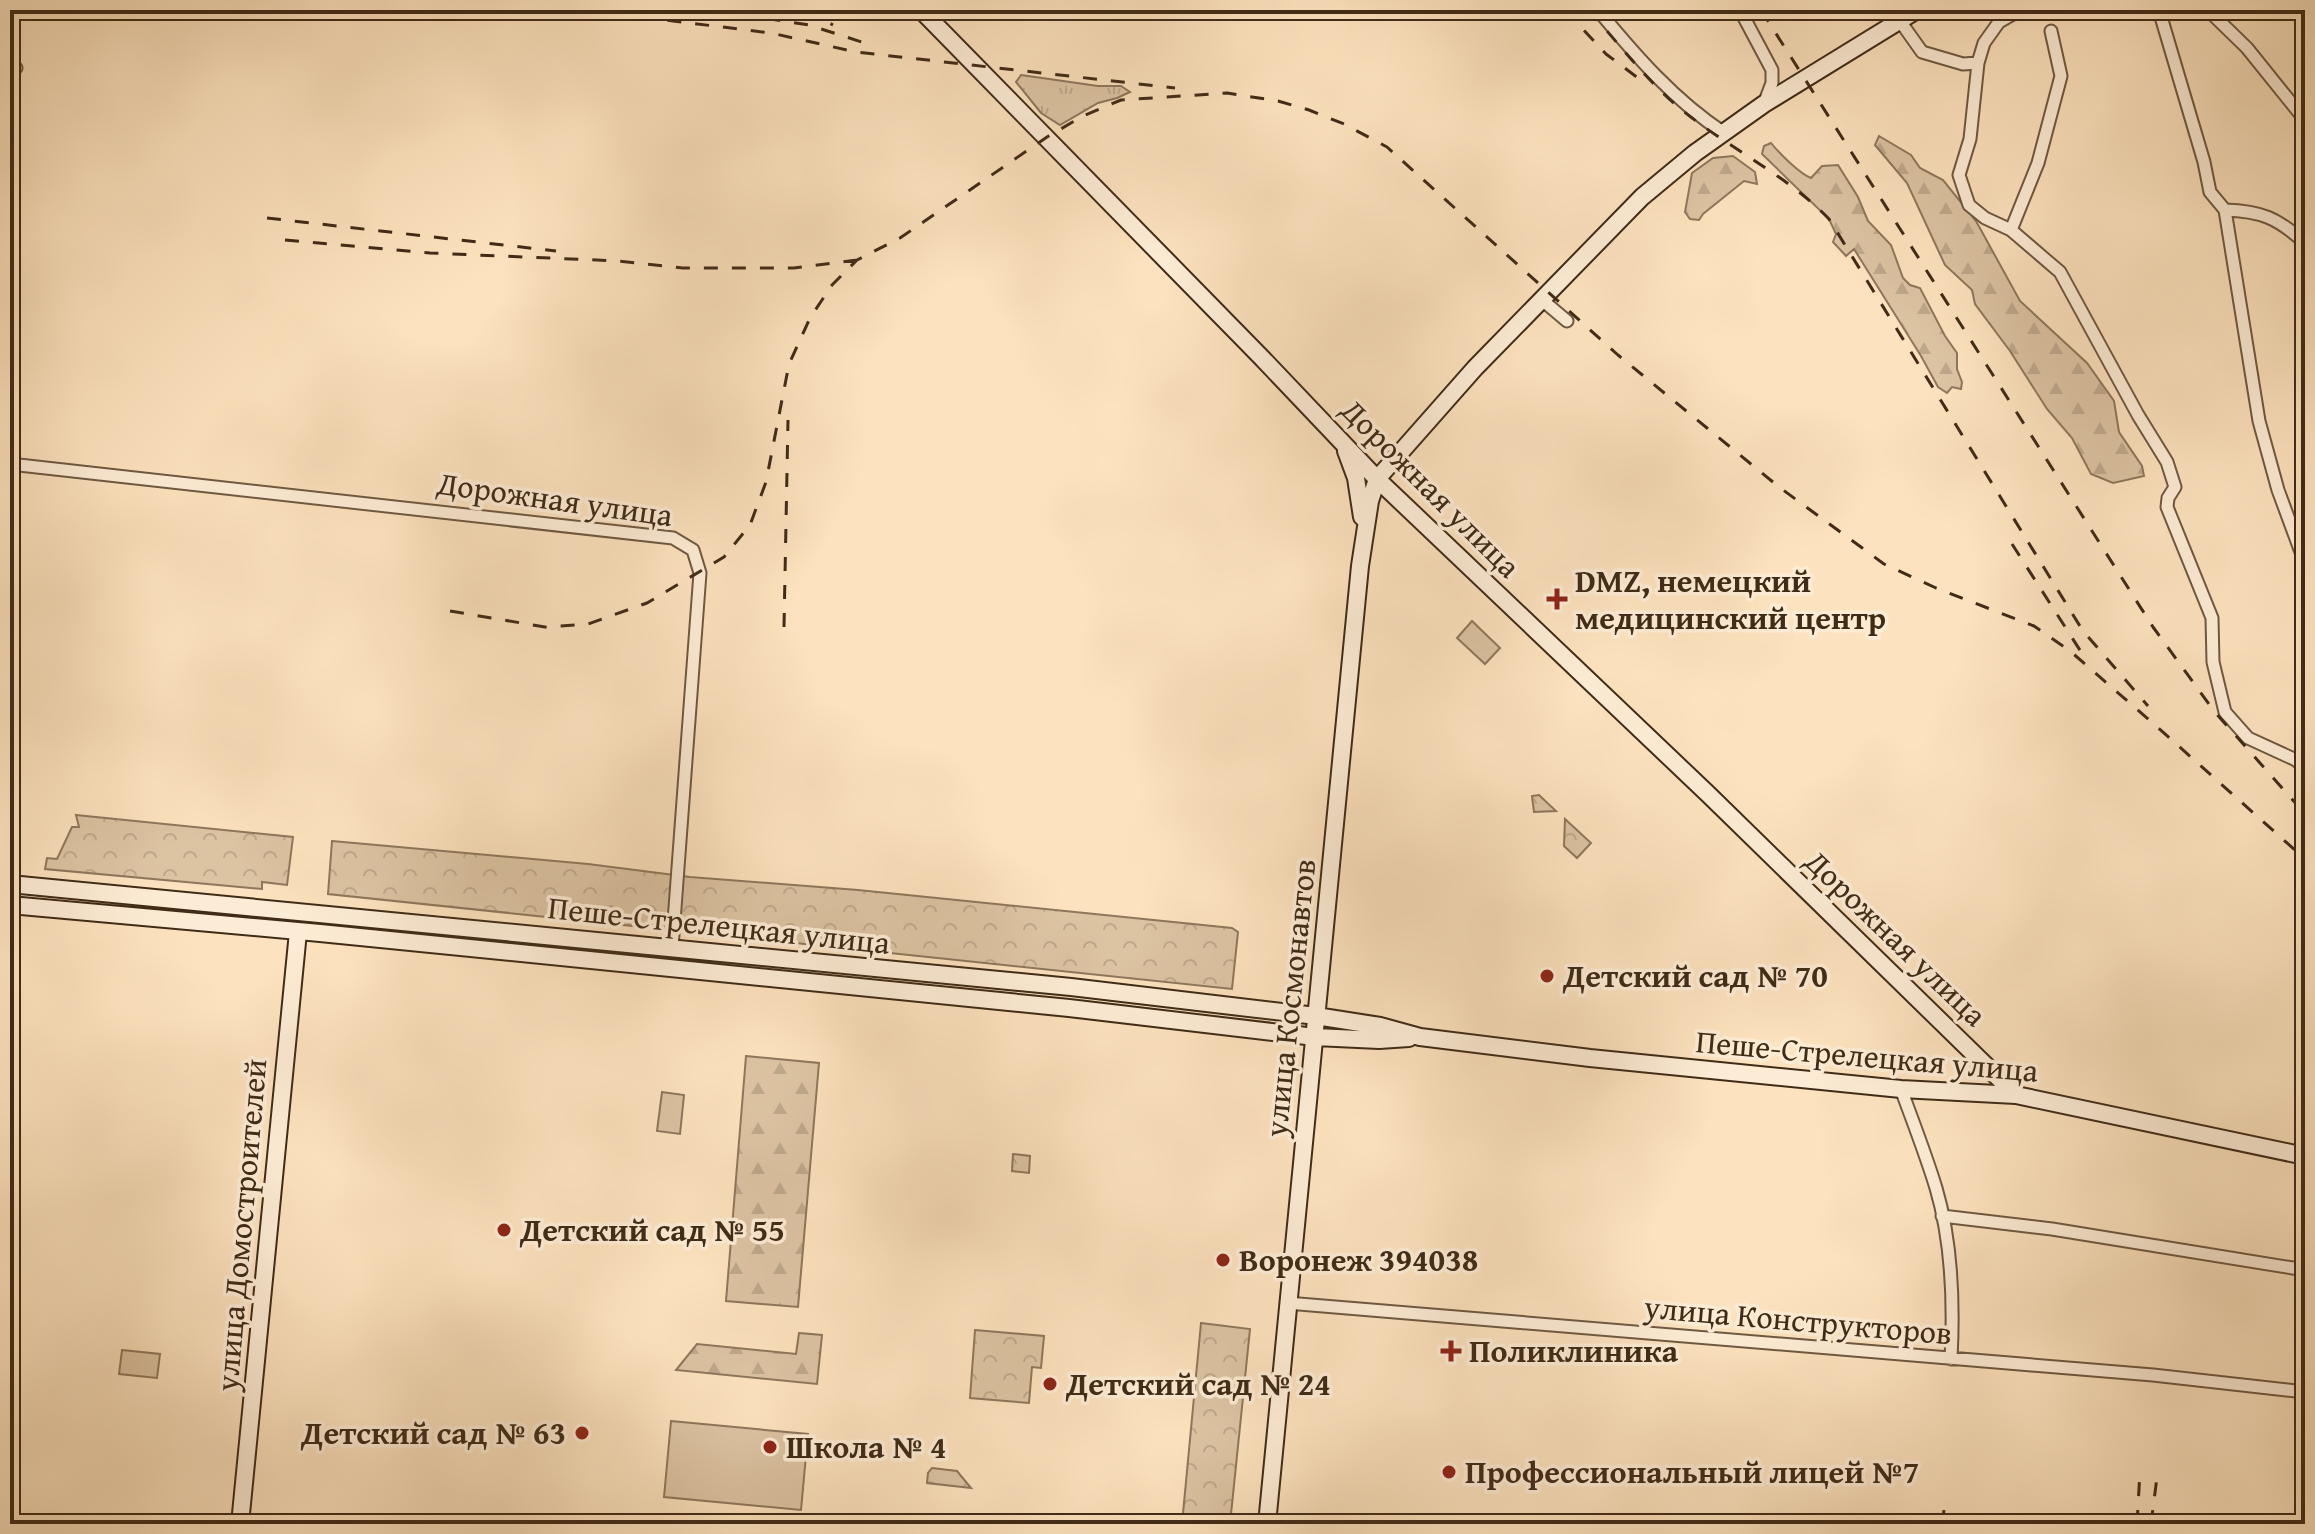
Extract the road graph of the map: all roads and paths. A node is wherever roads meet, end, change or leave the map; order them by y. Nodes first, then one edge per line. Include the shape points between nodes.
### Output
1 (921, 10) edge
2 (1598, 10) edge
3 (1740, 10) edge
4 (1917, 10) edge
5 (2020, 10) edge
6 (2159, 10) edge
7 (2208, 10) edge
8 (1900, 21) junction
9 (2051, 31) dead end
10 (1978, 63) junction
11 (1764, 104) junction
12 (2305, 120) edge
13 (1724, 133) junction
14 (2225, 210) junction
15 (2011, 230) junction
16 (2305, 243) edge
17 (1541, 299) junction
18 (1567, 321) dead end
19 (1342, 442) junction
20 (10, 464) edge
21 (1377, 479) junction
22 (1364, 531) junction
23 (2305, 563) edge
24 (2305, 769) edge
25 (10, 884) edge
26 (10, 905) edge
27 (298, 932) junction
28 (672, 948) junction
29 (1316, 1016) junction
30 (1315, 1037) junction
31 (1420, 1037) junction
32 (1901, 1089) junction
33 (2016, 1095) junction
34 (2305, 1156) edge
35 (1942, 1216) junction
36 (2305, 1270) edge
37 (1287, 1303) junction
38 (1951, 1359) junction
39 (2305, 1392) edge
40 (240, 1524) edge
41 (1267, 1524) edge

1 - 19 street, Дорожная улица
2 - 13 street via 1668,89
3 - 11 street via 1772,70
4 - 8 street
5 - 10 street via 1999,22
6 - 14 street via 2210,192
7 - 12 street via 2247,48
8 - 10 street via 1922,52
8 - 11 street
9 - 15 street via 2061,76 2038,163
10 - 15 street via 1970,139 1959,175 1969,205
11 - 13 street
13 - 17 street via 1642,197
14 - 16 street via 2256,211
14 - 23 street via 2259,421
15 - 24 street via 2060,272 2167,462 2175,487 2167,507 2212,618 2213,662 2225,712 2248,738
17 - 18 street
17 - 21 street
19 - 21 street, Дорожная улица
19 - 22 street via 1356,478
20 - 28 street, Дорожная улица via 673,538 693,550 700,573
21 - 22 street, улица Космонавтов
21 - 33 street, Дорожная улица
22 - 29 street, улица Космонавтов
25 - 28 street, Пеше-Стрелецкая улица
26 - 27 street, Пеше-Стрелецкая улица
27 - 30 street, Пеше-Стрелецкая улица
27 - 40 street, улица Домостроителей
28 - 29 street, Пеше-Стрелецкая улица
29 - 30 street, улица Космонавтов
29 - 31 street, Пеше-Стрелецкая улица
30 - 31 street, Пеше-Стрелецкая улица
30 - 37 street, улица Космонавтов
31 - 32 street, Пеше-Стрелецкая улица
32 - 33 street, Пеше-Стрелецкая улица
32 - 35 street
33 - 34 street, Пеше-Стрелецкая улица
35 - 36 street
35 - 38 street via 1951,1287
37 - 38 street, улица Конструкторов
37 - 41 street, улица Космонавтов
38 - 39 street, улица Конструкторов

